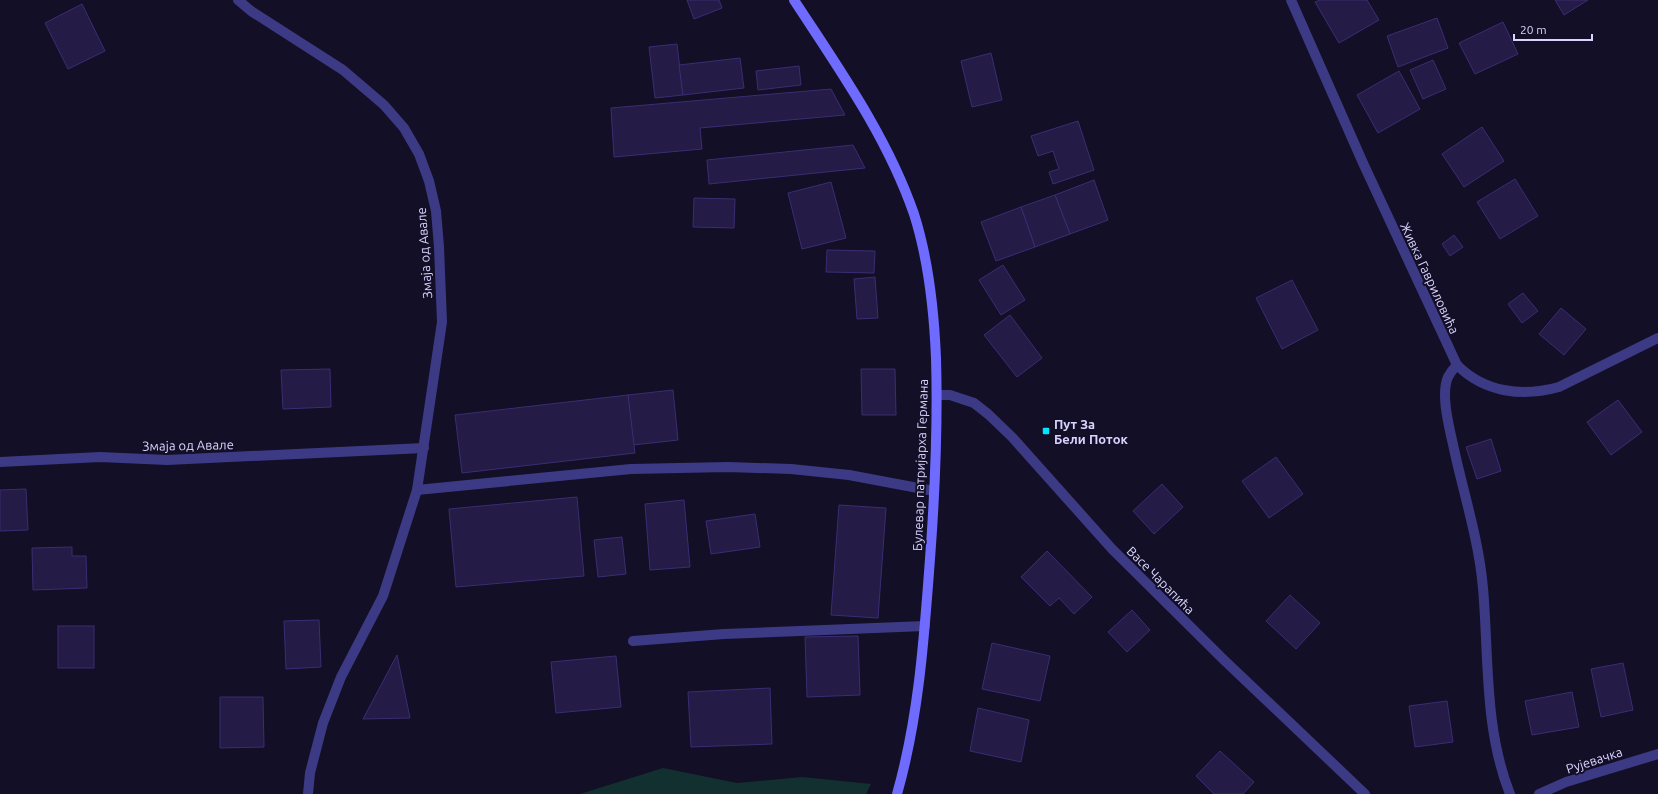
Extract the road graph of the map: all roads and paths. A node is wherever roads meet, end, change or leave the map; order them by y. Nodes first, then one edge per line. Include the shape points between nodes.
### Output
1 (238, 0) edge
2 (794, 0) edge
3 (1293, 1) edge
4 (1658, 338) edge
5 (1457, 365) junction
6 (937, 395) junction
7 (424, 448) junction
8 (0, 462) edge
9 (417, 490) junction
10 (934, 491) junction
11 (925, 626) junction
12 (633, 641) dead end
13 (1658, 754) edge
14 (308, 794) edge
15 (898, 794) edge
16 (1365, 794) edge
17 (1510, 794) edge
18 (1539, 794) edge

1 - 7 street, Змаја од Авале via 343,70 384,104 404,128 419,154 436,211 442,322
2 - 6 main road, Булевар патријарха Германа via 876,127 914,214 931,292
3 - 5 street, Живка Гавриловића via 1362,163
4 - 5 street, Живка Гавриловића via 1559,387 1542,392 1501,390 1482,384 1466,375
5 - 17 street via 1447,378 1446,401 1454,450 1481,566 1487,671 1497,755
6 - 10 main road, Булевар патријарха Германа
6 - 16 street, Васе Чарапића via 950,395 974,403 988,414 1012,437 1112,550
7 - 8 street, Змаја од Авале via 167,460 100,457
7 - 9 street, Змаја од Авале
9 - 10 street via 631,469 728,467 791,469 849,475
9 - 14 street, Змаја од Авале via 383,596 341,677 325,717 310,773
10 - 11 main road, Булевар патријарха Германа
11 - 12 street via 724,634
11 - 15 main road, Булевар патријарха Германа via 916,707
13 - 18 street, Рујевачка via 1566,782

